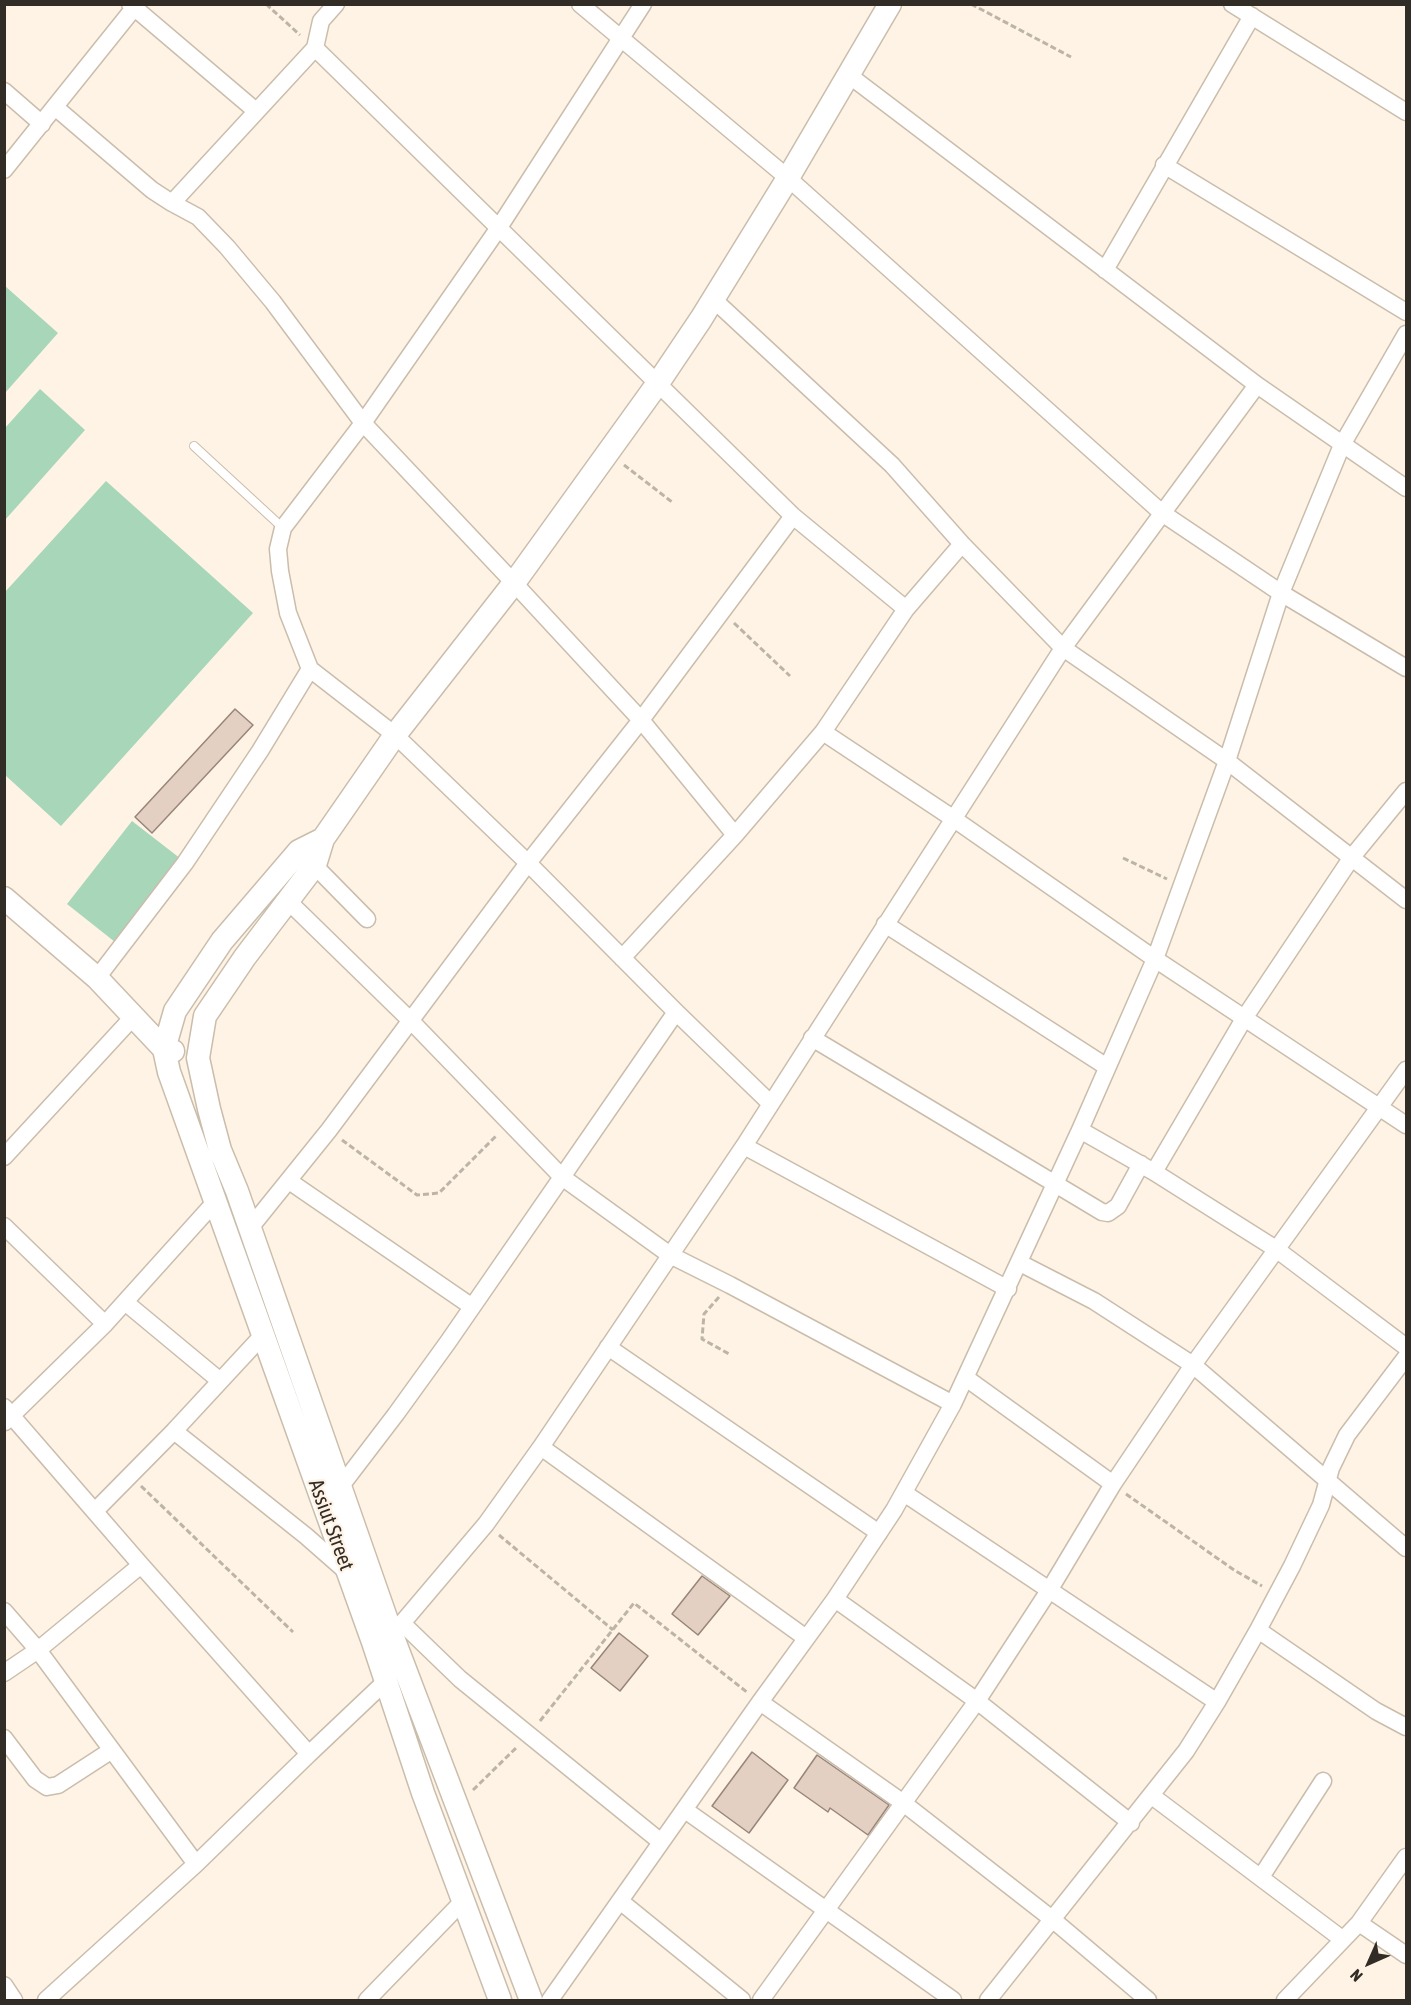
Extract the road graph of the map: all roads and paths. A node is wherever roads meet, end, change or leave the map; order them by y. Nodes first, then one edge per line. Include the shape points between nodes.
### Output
1 (266, 4) edge
2 (336, 4) edge
3 (580, 4) edge
4 (643, 4) edge
5 (890, 4) edge
6 (971, 4) edge
7 (1232, 4) edge
8 (132, 6) edge
9 (1252, 16) junction
10 (621, 39) junction
11 (315, 48) junction
12 (1071, 57) dead end
13 (850, 76) junction
14 (4, 91) edge
15 (55, 107) junction
16 (256, 111) junction
17 (1407, 112) edge
18 (42, 124) junction
19 (1164, 165) junction
20 (4, 170) edge
21 (788, 178) junction
22 (172, 203) junction
23 (498, 229) junction
24 (1105, 270) junction
25 (713, 299) junction
26 (1407, 312) edge
27 (1407, 334) edge
28 (658, 383) junction
29 (1257, 385) junction
30 (363, 423) junction
31 (1342, 445) junction
32 (194, 446) dead end
33 (608, 453) junction
34 (1407, 488) edge
35 (672, 502) dead end
36 (1162, 513) junction
37 (793, 516) junction
38 (283, 528) junction
39 (962, 544) junction
40 (514, 583) junction
41 (1281, 593) junction
42 (906, 609) junction
43 (722, 611) junction
44 (1063, 648) junction
45 (1407, 668) edge
46 (310, 669) junction
47 (790, 675) dead end
48 (640, 720) junction
49 (823, 732) junction
50 (395, 735) junction
51 (1227, 761) junction
52 (1407, 791) edge
53 (954, 819) junction
54 (735, 835) junction
55 (1353, 856) junction
56 (307, 858) junction
57 (1123, 858) dead end
58 (528, 863) junction
59 (1182, 886) junction
60 (4, 898) edge
61 (1407, 900) edge
62 (288, 901) junction
63 (367, 919) dead end
64 (885, 924) junction
65 (622, 958) junction
66 (1155, 959) junction
67 (97, 978) junction
68 (175, 1011) junction
69 (676, 1012) junction
70 (205, 1016) junction
71 (1245, 1017) junction
72 (138, 1020) junction
73 (411, 1021) junction
74 (812, 1038) junction
75 (164, 1049) junction
76 (198, 1058) junction
77 (1107, 1067) junction
78 (1407, 1070) edge
79 (770, 1102) junction
80 (1380, 1106) junction
81 (508, 1123) junction
82 (1407, 1125) edge
83 (329, 1130) junction
84 (1080, 1130) junction
85 (744, 1146) junction
86 (7, 1148) edge
87 (1147, 1168) junction
88 (562, 1177) junction
89 (289, 1182) junction
90 (1055, 1183) junction
91 (215, 1202) junction
92 (4, 1226) edge
93 (250, 1228) junction
94 (1276, 1249) junction
95 (670, 1255) junction
96 (1020, 1263) junction
97 (730, 1285) junction
98 (1008, 1289) junction
99 (125, 1302) junction
100 (471, 1306) junction
101 (105, 1324) junction
102 (263, 1335) junction
103 (608, 1347) junction
104 (1407, 1347) edge
105 (731, 1355) dead end
106 (1407, 1357) edge
107 (1194, 1365) junction
108 (966, 1378) junction
109 (219, 1380) junction
110 (953, 1404) junction
111 (7, 1415) edge
112 (174, 1431) junction
113 (541, 1447) junction
114 (129, 1475) junction
115 (1328, 1481) junction
116 (1113, 1484) junction
117 (341, 1486) junction
118 (904, 1493) junction
119 (95, 1511) junction
120 (486, 1524) junction
121 (879, 1533) junction
122 (1407, 1548) edge
123 (141, 1565) junction
124 (348, 1573) junction
125 (1050, 1589) junction
126 (1277, 1595) junction
127 (835, 1599) junction
128 (4, 1611) edge
129 (397, 1629) junction
130 (613, 1630) junction
131 (1258, 1630) junction
132 (293, 1632) dead end
133 (806, 1638) junction
134 (38, 1650) junction
135 (4, 1673) edge
136 (386, 1681) junction
137 (977, 1701) junction
138 (760, 1702) junction
139 (1217, 1702) junction
140 (1407, 1727) edge
141 (528, 1736) junction
142 (4, 1738) edge
143 (112, 1750) junction
144 (309, 1754) junction
145 (1323, 1781) dead end
146 (1152, 1797) junction
147 (902, 1802) junction
148 (457, 1806) junction
149 (685, 1810) junction
150 (1131, 1822) junction
151 (661, 1842) junction
152 (1407, 1857) edge
153 (196, 1864) junction
154 (1261, 1876) junction
155 (464, 1900) junction
156 (620, 1902) junction
157 (827, 1910) junction
158 (1052, 1918) junction
159 (1359, 1923) junction
160 (1342, 1939) junction
161 (1407, 1955) edge
162 (4, 1985) edge
163 (14, 2001) edge
164 (46, 2001) edge
165 (367, 2001) edge
166 (500, 2001) edge
167 (531, 2001) edge
168 (550, 2001) edge
169 (742, 2001) edge
170 (761, 2001) edge
171 (953, 2001) edge
172 (988, 2001) edge
173 (1148, 2001) edge
174 (1285, 2001) edge

1 - 11 path
2 - 11 street via 321,21
3 - 10 street
4 - 10 street
5 - 13 street
6 - 12 path
7 - 9 street
8 - 15 street
8 - 16 street
9 - 17 street
9 - 19 street
10 - 21 street
10 - 23 street
11 - 16 street
11 - 23 street
13 - 21 street
13 - 24 street
14 - 18 street
15 - 18 street
15 - 22 street
16 - 22 street
18 - 20 street
19 - 24 street
19 - 26 street
21 - 25 street
21 - 36 street
22 - 30 street via 198,217 227,247
23 - 28 street
23 - 30 street
24 - 29 street
25 - 28 street
25 - 39 street via 892,465
27 - 31 street
28 - 33 street
28 - 37 street
29 - 31 street
29 - 36 street
30 - 38 street
30 - 40 street
31 - 34 street
31 - 41 street
32 - 38 lane
33 - 35 path
33 - 40 street
36 - 41 street
36 - 44 street
37 - 42 street
37 - 43 street
38 - 46 street via 278,549 279,571 288,613
39 - 42 street
39 - 44 street
40 - 48 street
40 - 50 street
41 - 45 street
41 - 51 street
42 - 49 street
43 - 47 path
43 - 48 street
44 - 51 street
44 - 53 street
46 - 50 street
46 - 67 street via 185,863
48 - 54 street
48 - 58 street
49 - 53 street
49 - 54 street
50 - 56 street
50 - 58 street
51 - 55 street
51 - 59 street
52 - 55 street
53 - 64 street
53 - 66 street
54 - 65 street
55 - 61 street
55 - 71 street
56 - 62 street
56 - 63 street
56 - 68 street via 222,941
57 - 59 path
58 - 65 street
58 - 73 street
59 - 66 street
60 - 67 street
62 - 70 street
62 - 73 street
64 - 74 street
64 - 77 street
65 - 69 street
66 - 71 street
66 - 77 street
67 - 72 street
68 - 70 street
68 - 72 street
68 - 75 street
69 - 79 street
69 - 88 street
70 - 76 street
71 - 80 street
71 - 87 street
72 - 75 street
72 - 86 street
73 - 81 street
73 - 83 street
74 - 79 street
74 - 90 street
75 - 76 street
75 - 91 street, Assiut Street
76 - 93 street, Assiut Street via 220,1150
77 - 84 street
78 - 80 street
79 - 85 street
80 - 82 street
80 - 94 street
81 - 83 path via 439,1193 417,1195
81 - 88 street
83 - 89 street
84 - 87 street
84 - 90 street
85 - 95 street
85 - 98 street
87 - 90 street via 1108,1213
87 - 94 street
88 - 95 street
88 - 100 street
89 - 93 street
89 - 100 street
90 - 96 street
91 - 99 street
91 - 102 street, Assiut Street
92 - 101 street
93 - 117 street, Assiut Street
94 - 104 street
94 - 107 street
95 - 97 street
95 - 103 street
96 - 98 street
96 - 107 street via 1094,1301
97 - 105 path via 704,1314 702,1340
97 - 110 street
98 - 108 street
99 - 101 street
99 - 109 street
100 - 117 street
101 - 111 street
102 - 109 street
102 - 124 street, Assiut Street
103 - 113 street
103 - 121 street
106 - 115 street via 1347,1435
107 - 115 street
107 - 116 street
108 - 110 street
108 - 116 street
109 - 112 street
110 - 118 street
111 - 119 street
112 - 114 street
112 - 124 street
113 - 120 street
113 - 133 street
114 - 119 street
114 - 132 path
115 - 122 street
115 - 126 street via 1314,1521
116 - 125 street
116 - 126 path via 1234,1570
117 - 129 street, Assiut Street
118 - 121 street
118 - 125 street
119 - 123 street
120 - 129 street
120 - 130 path
121 - 127 street
123 - 134 street
123 - 144 street
124 - 136 street, Assiut Street
125 - 137 street
125 - 139 street
126 - 131 street
127 - 133 street
127 - 137 street
128 - 134 street
129 - 141 street
129 - 148 street, Assiut Street
130 - 138 path via 634,1603
130 - 141 path
131 - 139 street
131 - 140 street via 1376,1711
133 - 138 street
134 - 135 street
134 - 143 street
136 - 144 street
136 - 155 street, Assiut Street
137 - 147 street
137 - 150 street
138 - 147 street
138 - 149 street
139 - 146 street
141 - 148 path
141 - 151 street
142 - 143 street via 35,1779 47,1786 58,1785
143 - 153 street
144 - 153 street
145 - 154 street
146 - 150 street
146 - 154 street
147 - 157 street
147 - 158 street
148 - 167 street, Assiut Street
149 - 151 street
149 - 157 street
150 - 158 street
151 - 156 street
152 - 159 street
153 - 164 street
154 - 160 street
155 - 165 street
155 - 166 street, Assiut Street
156 - 168 street
156 - 169 street
157 - 170 street
157 - 171 street
158 - 172 street
158 - 173 street
159 - 160 street
159 - 161 street
160 - 174 street
162 - 163 street

